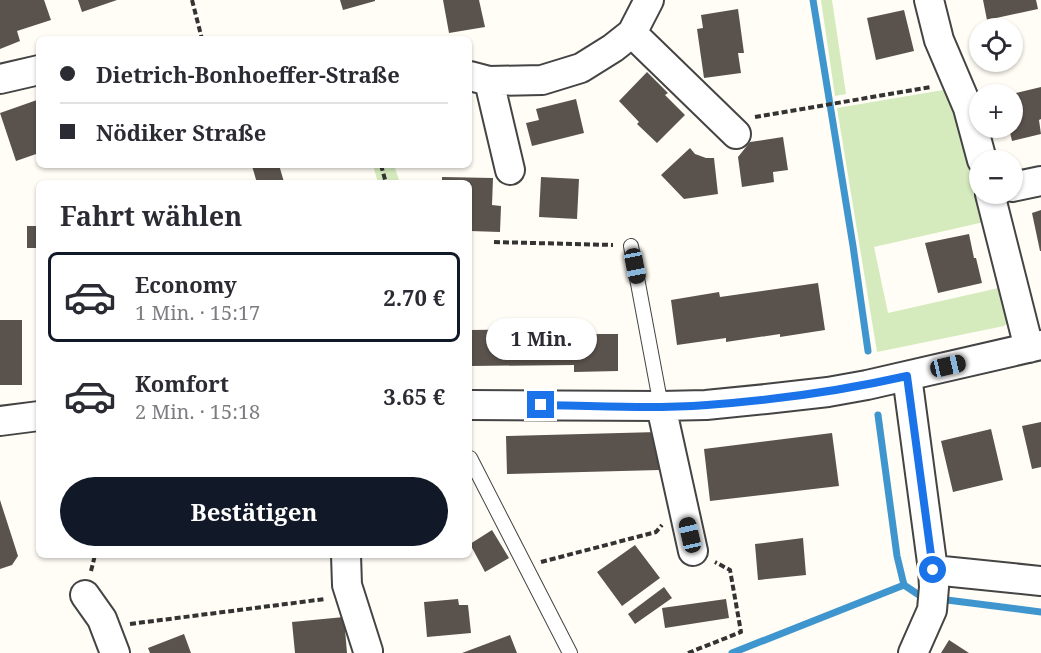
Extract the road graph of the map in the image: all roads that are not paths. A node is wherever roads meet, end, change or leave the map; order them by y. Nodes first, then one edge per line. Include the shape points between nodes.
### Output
1 (649, 0) edge
2 (929, 0) edge
3 (632, 33) junction
4 (36, 71) edge
5 (479, 78) edge
6 (0, 79) edge
7 (730, 128) road end
8 (979, 150) edge
9 (510, 170) dead end
10 (1041, 181) edge
11 (1023, 185) edge
12 (993, 204) edge
13 (631, 246) road end
14 (1035, 347) edge
15 (907, 376) junction
16 (472, 405) edge
17 (661, 406) junction
18 (36, 416) edge
19 (0, 421) edge
20 (472, 462) edge
21 (693, 551) road end
22 (346, 558) edge
23 (1041, 581) edge
24 (933, 589) junction
25 (85, 595) dead end
26 (111, 642) edge
27 (368, 651) dead end
28 (570, 653) edge
29 (913, 653) edge

1 - 3 street
2 - 8 street via 939,40 968,108
3 - 5 street via 581,68 542,80
3 - 7 street
4 - 6 street
5 - 9 street
10 - 11 street
12 - 14 street
13 - 17 lane
14 - 15 street
15 - 17 street via 828,392
15 - 24 street
16 - 17 street
17 - 21 street
18 - 19 street
20 - 28 lane
22 - 27 street via 347,585
23 - 24 street
24 - 29 street
25 - 26 street

